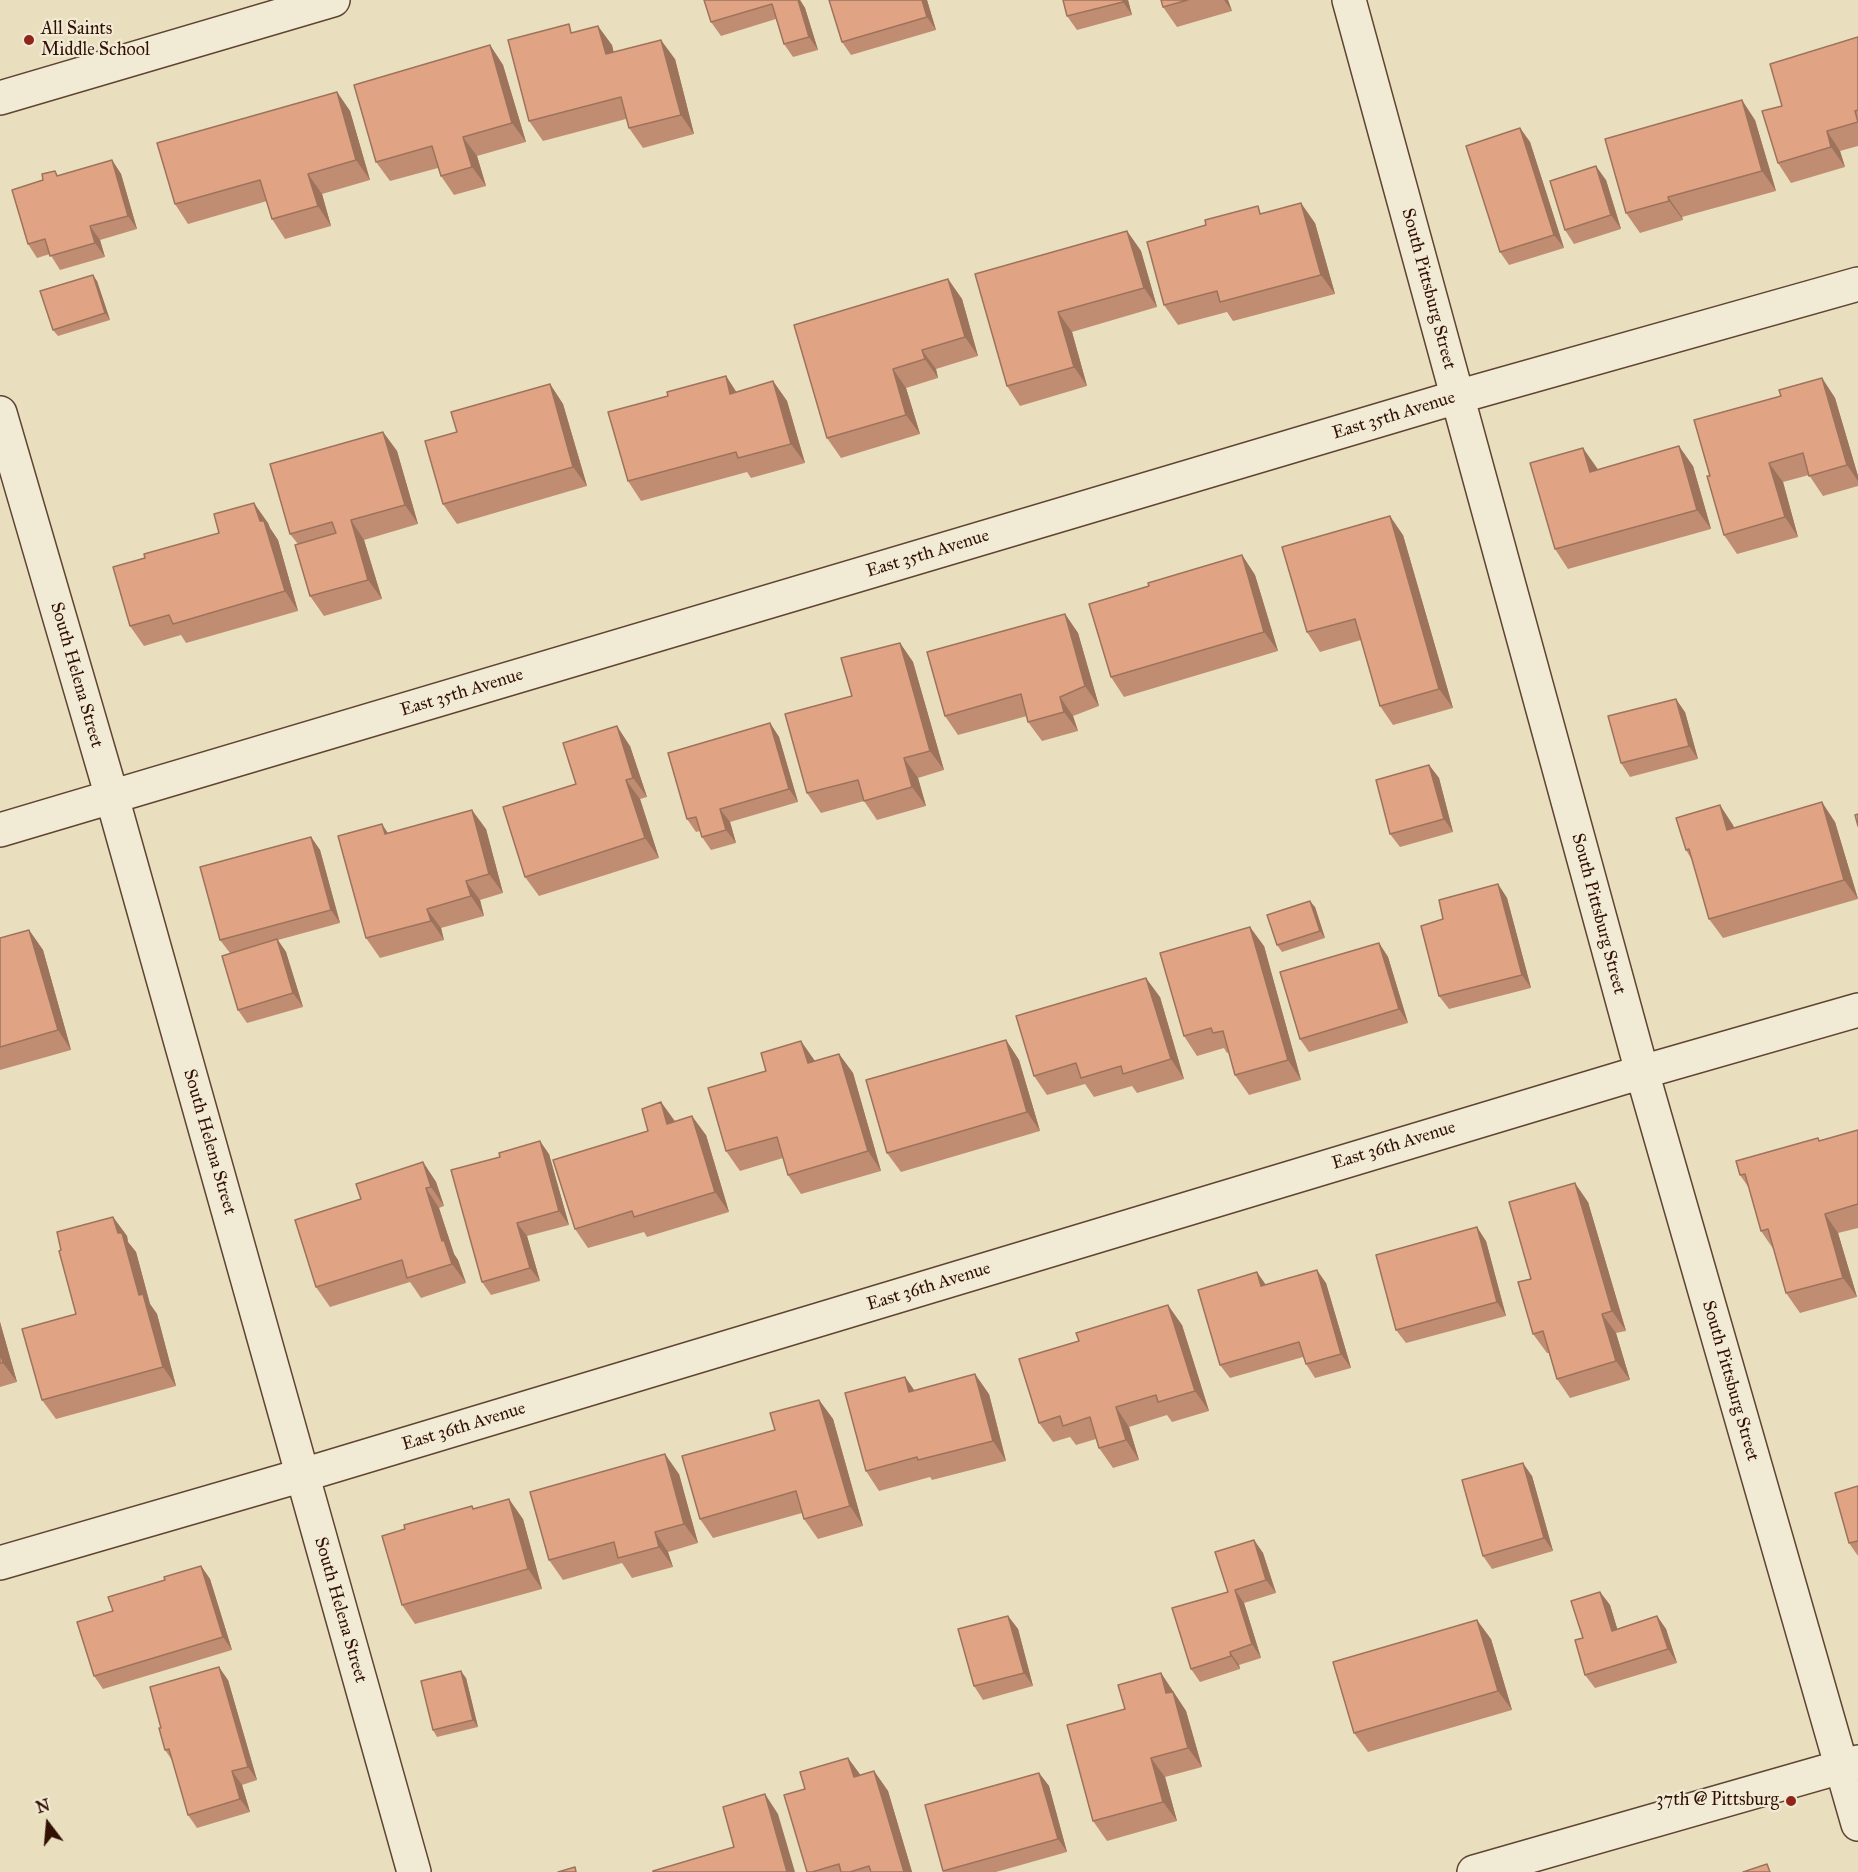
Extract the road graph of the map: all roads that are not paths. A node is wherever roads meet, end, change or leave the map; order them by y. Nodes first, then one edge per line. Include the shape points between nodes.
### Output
1 (333, 0) edge
2 (1349, 0) edge
3 (0, 98) edge
4 (1858, 284) edge
5 (1457, 397) junction
6 (0, 413) edge
7 (112, 797) junction
8 (0, 830) edge
9 (1858, 1010) edge
10 (1642, 1072) junction
11 (303, 1475) junction
12 (0, 1563) edge
13 (1850, 1765) edge
14 (1858, 1824) edge
15 (414, 1872) edge
16 (1474, 1872) edge

1 - 3 street
2 - 5 street, South Pittsburg Street
4 - 5 street, East 35th Avenue
5 - 7 street, East 35th Avenue
5 - 10 street, South Pittsburg Street
6 - 7 street, South Helena Street
7 - 8 street, East 35th Avenue
7 - 11 street, South Helena Street
9 - 10 street, East 36th Avenue
10 - 11 street, East 36th Avenue
10 - 13 street, South Pittsburg Street
11 - 12 street, East 36th Avenue
11 - 15 street, South Helena Street
13 - 14 street, South Pittsburg Street
13 - 16 street

